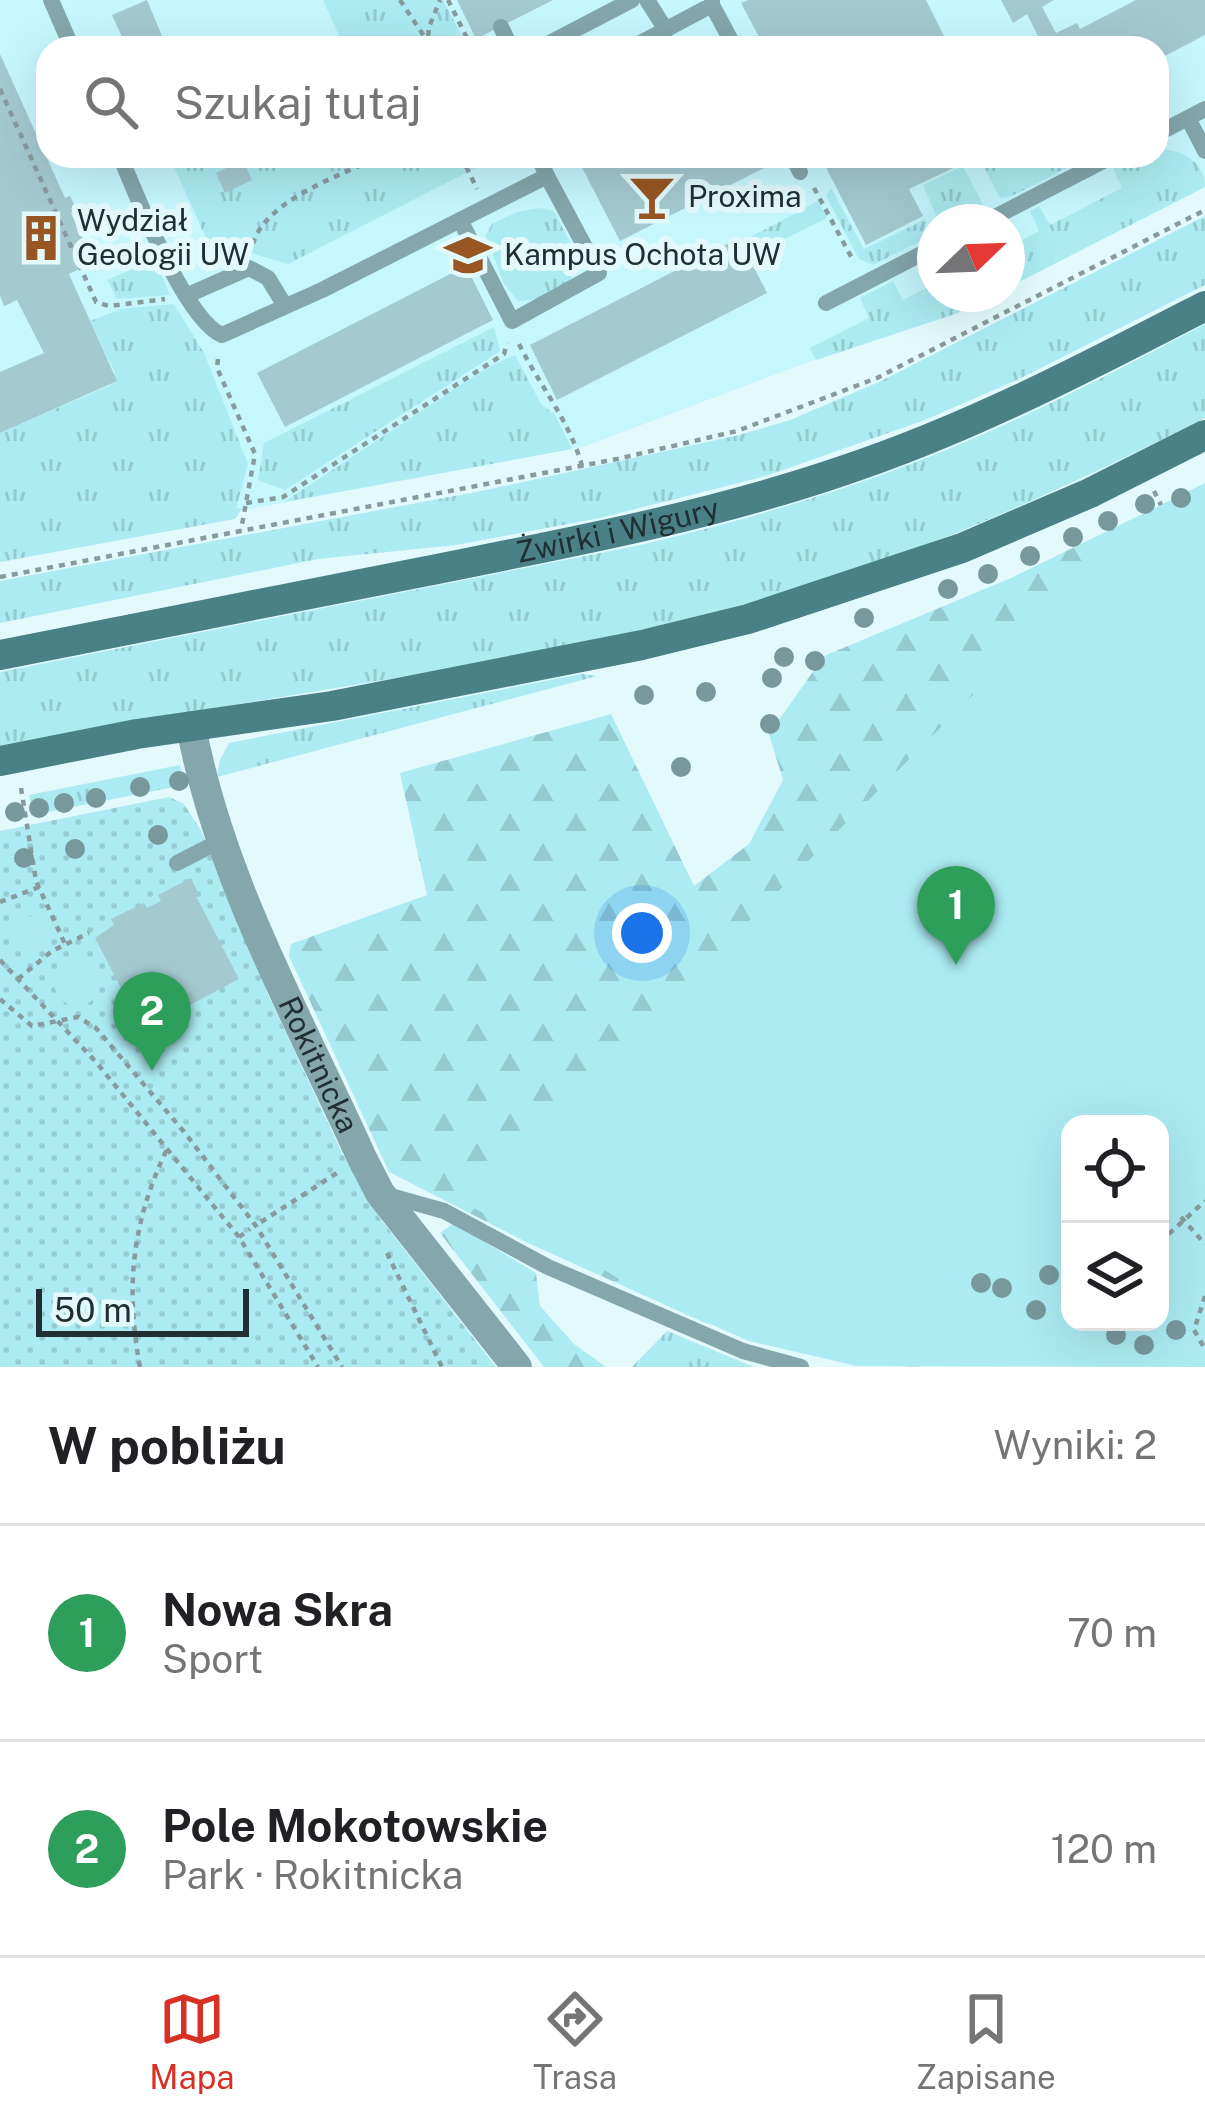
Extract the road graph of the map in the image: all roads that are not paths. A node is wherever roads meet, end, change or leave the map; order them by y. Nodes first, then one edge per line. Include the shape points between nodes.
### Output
1 (51, 0) edge
2 (632, 0) edge
3 (647, 0) edge
4 (712, 2) edge
5 (666, 30) junction
6 (67, 36) edge
7 (563, 36) edge
8 (654, 36) edge
9 (729, 36) edge
10 (1197, 113) edge
11 (1169, 128) edge
12 (1205, 151) edge
13 (125, 168) edge
14 (543, 168) edge
15 (1090, 168) edge
16 (547, 176) junction
17 (1020, 204) edge
18 (460, 220) junction
19 (917, 257) edge
20 (188, 296) junction
21 (826, 303) dead end
22 (285, 306) junction
23 (1205, 306) edge
24 (1205, 435) edge
25 (0, 655) edge
26 (191, 726) junction
27 (0, 761) edge
28 (220, 841) junction
29 (177, 863) dead end
30 (380, 1193) junction
31 (517, 1367) edge
32 (801, 1367) edge

1 - 6 lane
2 - 7 lane
3 - 5 lane
4 - 5 lane
4 - 9 lane
5 - 8 lane
10 - 11 lane
10 - 12 lane
13 - 20 lane
14 - 16 lane
15 - 17 lane
16 - 18 lane
16 - 18 lane via 599,273 512,322
18 - 22 lane
19 - 21 lane
20 - 22 lane via 249,268 268,278
20 - 22 lane via 208,329 222,335
23 - 25 main road, Żwirki i Wigury via 945,432 743,502
24 - 26 main road via 962,548 788,608 558,662
26 - 27 main road
26 - 28 street, Rokitnicka
28 - 29 lane
28 - 30 street, Rokitnicka
30 - 31 street, Rokitnicka
30 - 32 lane via 444,1211 548,1267 743,1351

